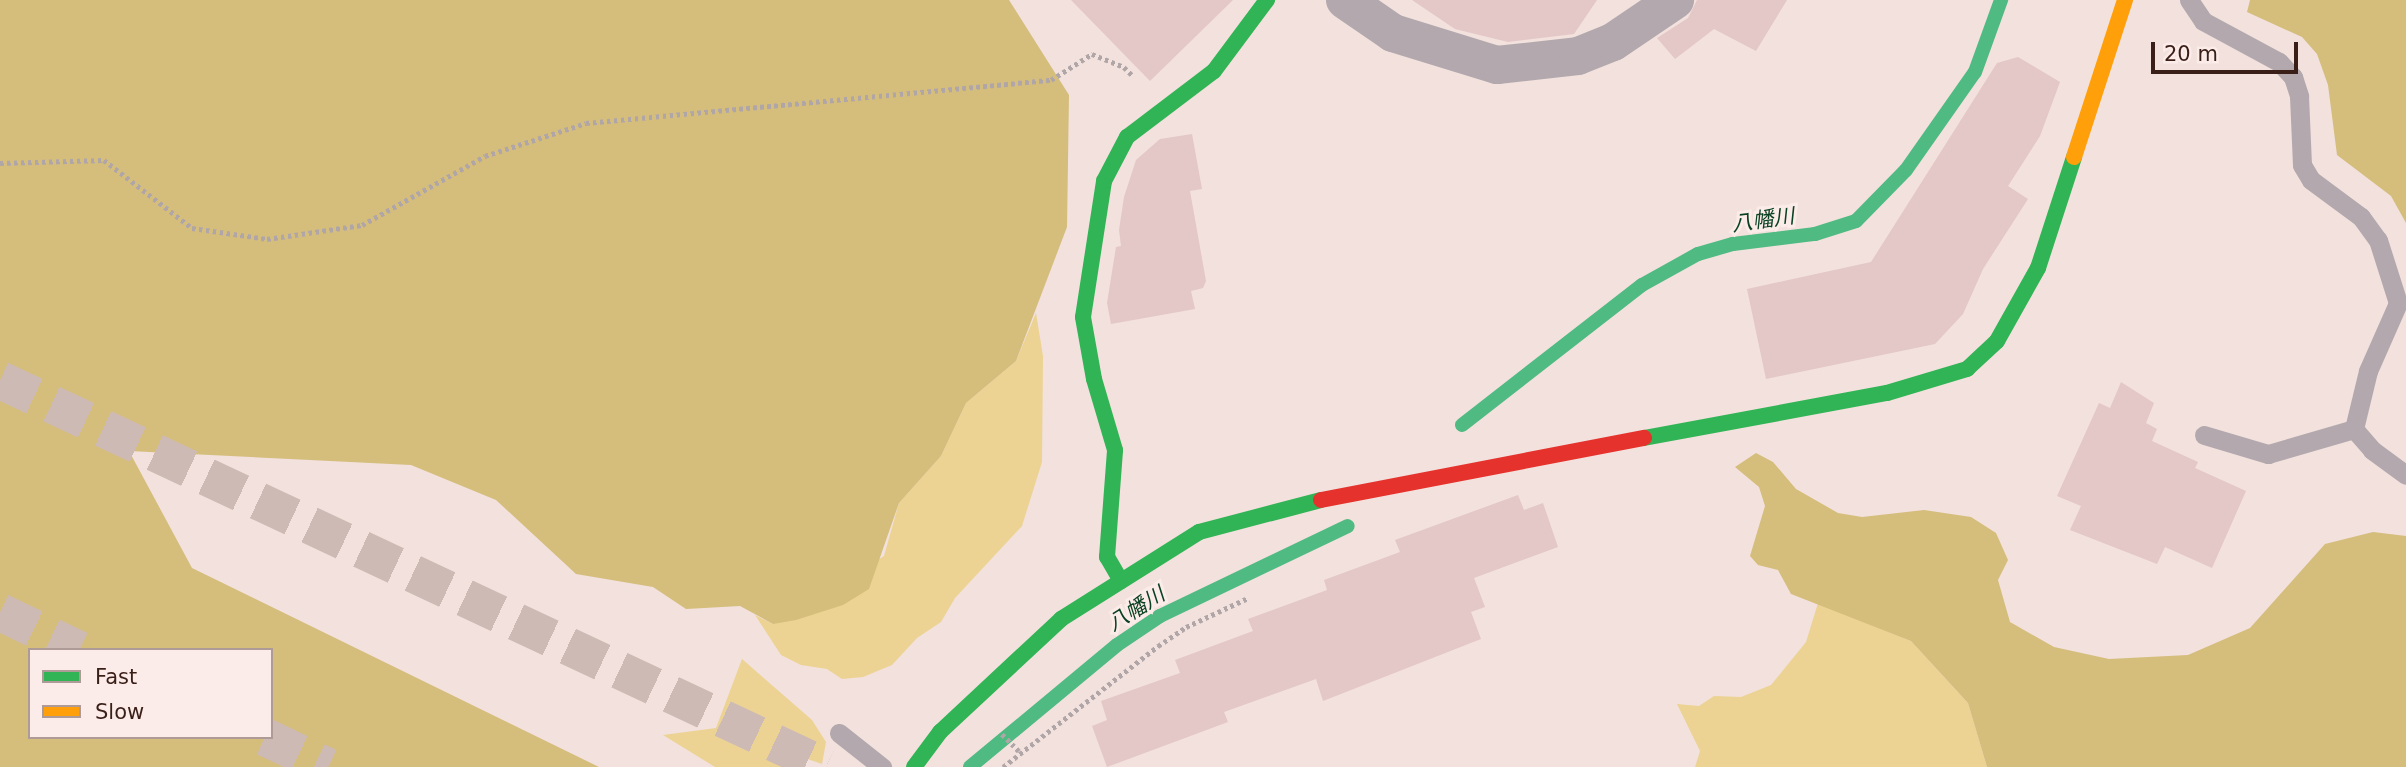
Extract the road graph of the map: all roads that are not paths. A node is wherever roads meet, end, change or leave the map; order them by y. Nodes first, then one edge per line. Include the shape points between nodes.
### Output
1 (1267, 0) edge
2 (1345, 0) edge
3 (1675, 0) edge
4 (2125, 0) edge
5 (2189, 0) edge
6 (2354, 429) junction
7 (2204, 435) dead end
8 (2406, 475) edge
9 (1121, 580) junction
10 (839, 733) dead end
11 (882, 767) edge
12 (914, 767) edge

1 - 9 street via 1214,71 1127,137 1109,164 1083,317 1094,379 1115,450 1107,557
2 - 3 street via 1393,33 1497,65 1578,56 1643,24
4 - 9 street via 2038,268 1997,341 1967,369 1887,393 1250,515 1199,532
5 - 6 lane via 2203,21 2279,62 2293,77 2299,96 2302,165 2311,180 2361,217 2378,240 2392,275 2398,303 2368,372
6 - 7 lane via 2268,454
6 - 8 lane via 2372,450
9 - 12 street via 1033,642 940,732
10 - 11 lane

